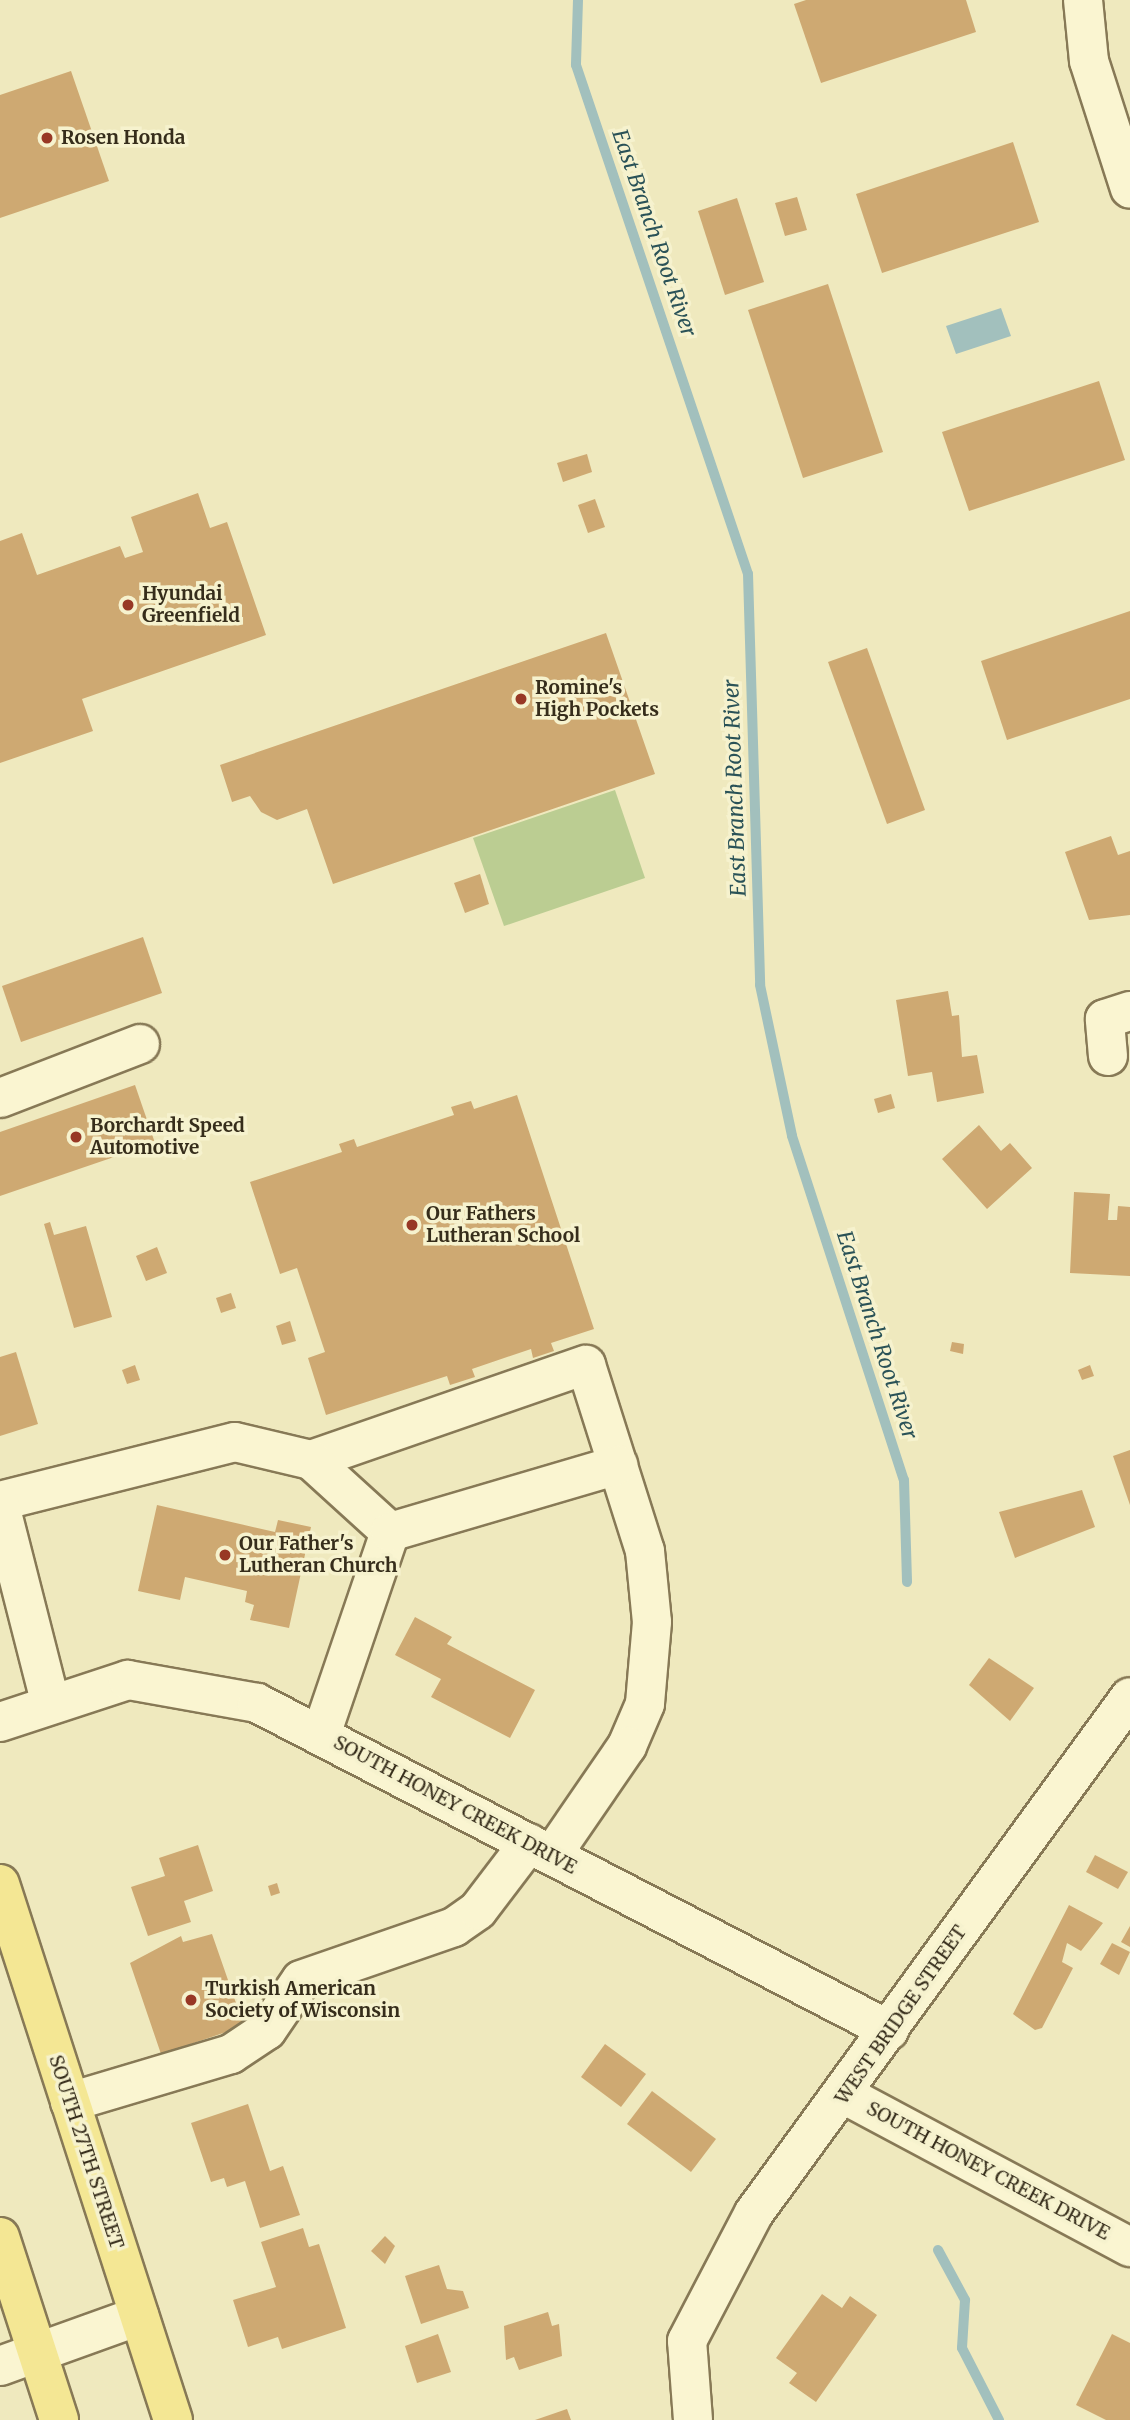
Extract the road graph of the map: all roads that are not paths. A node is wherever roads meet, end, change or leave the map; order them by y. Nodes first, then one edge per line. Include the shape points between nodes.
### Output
1 (1083, 0) edge
2 (1130, 190) edge
3 (1130, 1011) edge
4 (140, 1044) dead end
5 (1108, 1056) dead end
6 (0, 1098) edge
7 (311, 1460) junction
8 (618, 1465) junction
9 (0, 1503) edge
10 (390, 1532) junction
11 (1130, 1697) edge
12 (51, 1705) junction
13 (0, 1722) edge
14 (321, 1735) junction
15 (540, 1849) junction
16 (0, 1884) edge
17 (889, 2030) junction
18 (845, 2095) junction
19 (70, 2102) junction
20 (0, 2237) edge
21 (1130, 2247) edge
22 (139, 2316) junction
23 (37, 2353) junction
24 (0, 2366) edge
25 (59, 2420) edge
26 (173, 2420) edge
27 (692, 2420) edge

1 - 2 street via 1089,61
3 - 5 street via 1105,1019
4 - 6 street
7 - 8 street via 586,1365
7 - 9 street via 235,1442
7 - 10 street
8 - 10 street
8 - 15 street via 645,1550 652,1622 645,1704 627,1746
9 - 12 street
10 - 14 street
11 - 17 street, WEST BRIDGE STREET
12 - 13 street, SOUTH HONEY CREEK DRIVE
12 - 14 street, SOUTH HONEY CREEK DRIVE via 128,1680 257,1703
14 - 15 street, SOUTH HONEY CREEK DRIVE
15 - 17 street, SOUTH HONEY CREEK DRIVE
15 - 19 street via 478,1910 453,1927 301,1980 267,2030 230,2054
16 - 19 main road, SOUTH 27TH STREET
17 - 18 street, WEST BRIDGE STREET
18 - 21 street, SOUTH HONEY CREEK DRIVE
18 - 27 street, WEST BRIDGE STREET via 754,2213 687,2341
19 - 22 main road, SOUTH 27TH STREET
20 - 23 main road
22 - 23 street
22 - 26 main road, SOUTH 27TH STREET
23 - 24 street
23 - 25 main road

